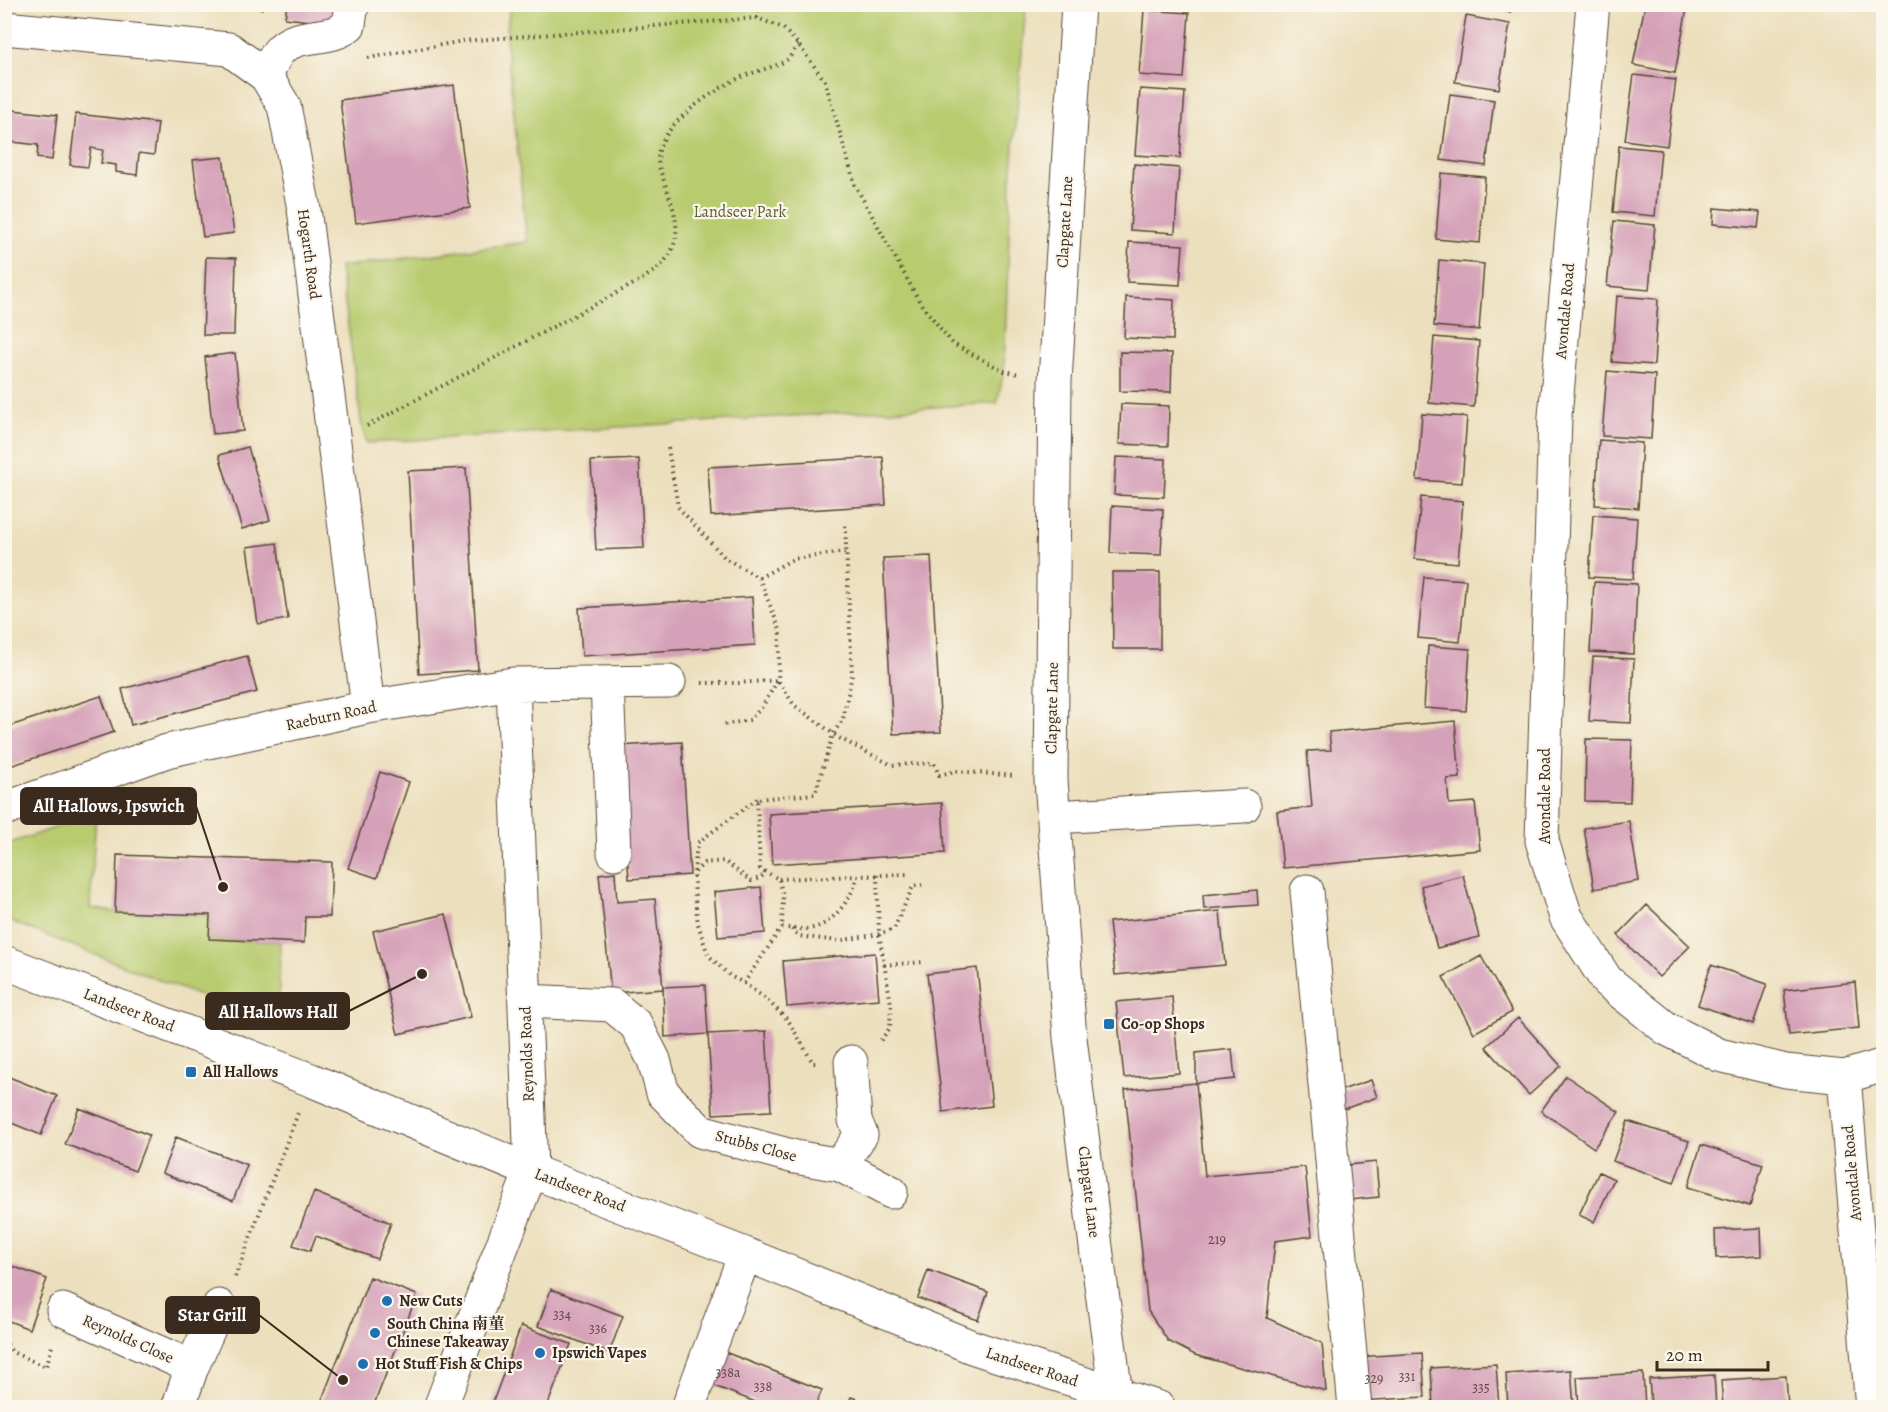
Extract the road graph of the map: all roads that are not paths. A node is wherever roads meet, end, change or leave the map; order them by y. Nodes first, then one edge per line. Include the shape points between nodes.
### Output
1 (352, 4) edge
2 (1078, 4) edge
3 (1593, 4) edge
4 (4, 28) edge
5 (266, 76) junction
6 (669, 682) road end
7 (607, 683) junction
8 (513, 684) junction
9 (368, 707) junction
10 (1244, 806) dead end
11 (4, 809) edge
12 (1054, 817) junction
13 (614, 853) dead end
14 (1307, 891) dead end
15 (4, 962) edge
16 (525, 1001) junction
17 (850, 1062) road end
18 (1884, 1065) edge
19 (1844, 1077) junction
20 (840, 1165) junction
21 (531, 1171) junction
22 (891, 1192) dead end
23 (745, 1254) junction
24 (219, 1306) road end
25 (63, 1310) road end
26 (192, 1367) junction
27 (1118, 1401) edge
28 (178, 1407) edge
29 (440, 1407) edge
30 (688, 1407) edge
31 (1159, 1407) edge
32 (1355, 1407) edge
33 (1872, 1407) edge

1 - 5 street via 349,25 340,33 296,41 279,50
2 - 12 street, Clapgate Lane via 1055,381 1051,780
3 - 19 street, Avondale Road via 1555,416 1542,841 1566,917 1607,981 1667,1029 1719,1055 1786,1071
4 - 5 street, Hogarth Road via 229,49
5 - 9 street, Hogarth Road via 284,106 304,209
6 - 7 street, Raeburn Road
7 - 8 street, Raeburn Road
7 - 13 street
8 - 9 street, Raeburn Road
8 - 16 street, Reynolds Road
9 - 11 street, Raeburn Road via 167,751
10 - 12 street
12 - 27 street, Clapgate Lane via 1070,1038
14 - 32 street
15 - 21 street, Landseer Road via 311,1080
16 - 20 street, Stubbs Close via 612,1005 636,1025 654,1060 663,1093 700,1131
16 - 21 street, Reynolds Road
17 - 20 street via 855,1120 861,1136
18 - 19 street
19 - 33 street, Avondale Road
20 - 22 street, Stubbs Close
21 - 23 street, Landseer Road
21 - 29 street, Reynolds Road
23 - 27 street, Landseer Road via 972,1347
23 - 30 street
24 - 26 street, Reynolds Close
25 - 26 street, Reynolds Close
26 - 28 street, Reynolds Close
27 - 31 street, Landseer Road

